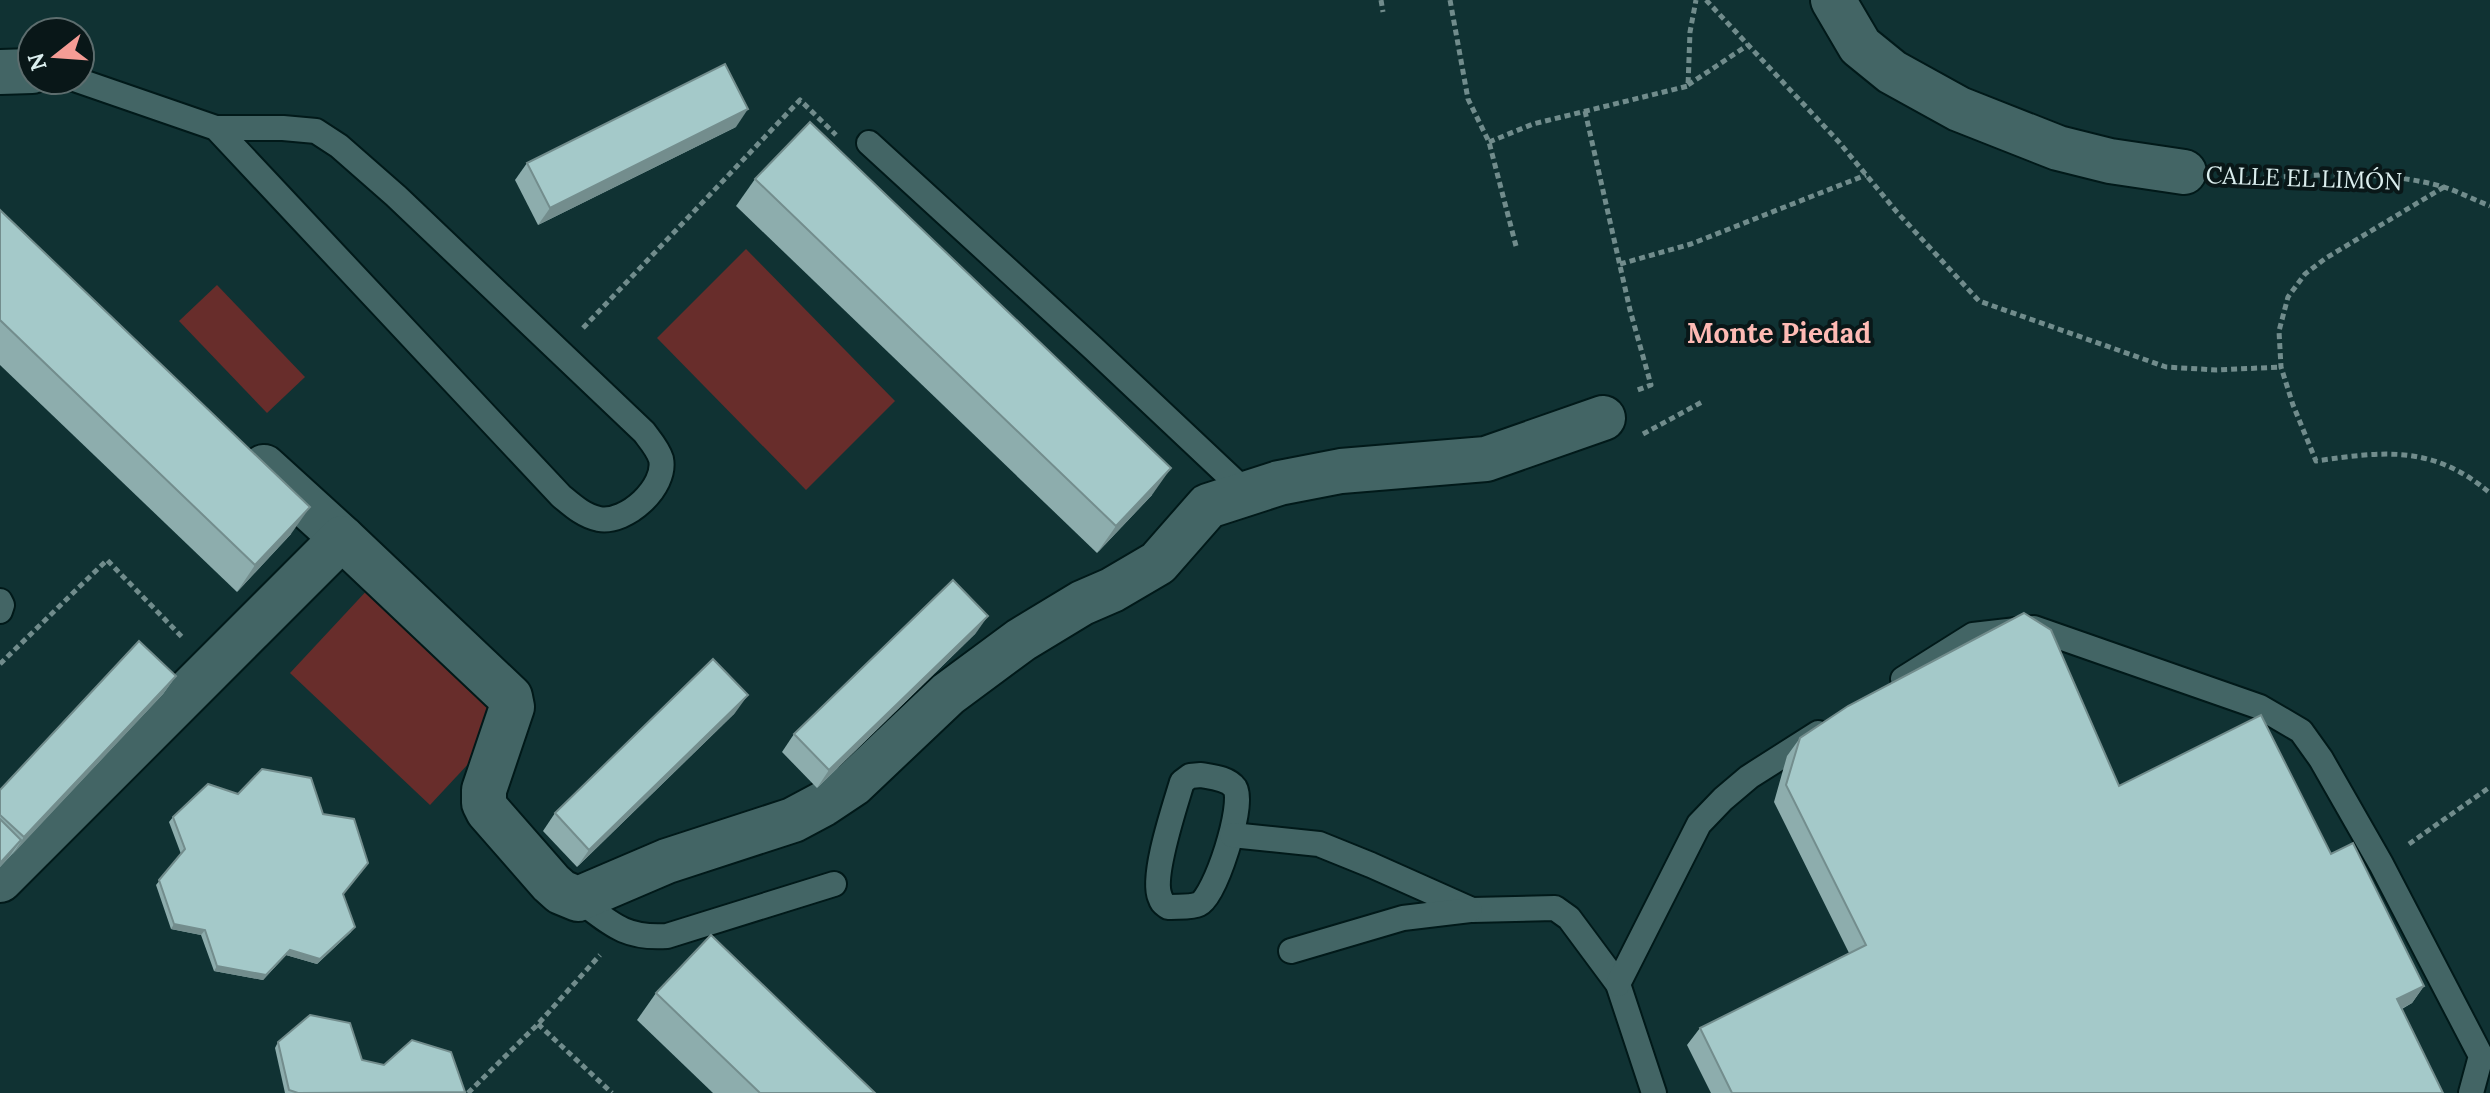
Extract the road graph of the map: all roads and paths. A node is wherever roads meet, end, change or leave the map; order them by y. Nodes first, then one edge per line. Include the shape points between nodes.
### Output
1 (1381, 0) edge
2 (1450, 0) edge
3 (1696, 0) edge
4 (1706, 0) edge
5 (1833, 0) edge
6 (1383, 12) dead end
7 (1748, 45) junction
8 (1688, 86) junction
9 (96, 87) edge
10 (1585, 111) junction
11 (216, 128) junction
12 (1489, 142) junction
13 (857, 144) joint
14 (2184, 172) joint
15 (1866, 175) junction
16 (2444, 187) junction
17 (2490, 206) edge
18 (1516, 246) dead end
19 (1620, 264) junction
20 (560, 352) junction
21 (2281, 367) junction
22 (1702, 402) dead end
23 (1603, 418) junction
24 (236, 441) edge
25 (1247, 493) junction
26 (2490, 493) edge
27 (342, 538) junction
28 (0, 601) edge
29 (0, 611) edge
30 (0, 664) edge
31 (212, 668) junction
32 (1881, 694) edge
33 (1841, 718) edge
34 (2490, 787) edge
35 (1232, 835) junction
36 (2381, 864) junction
37 (0, 880) edge
38 (834, 884) dead end
39 (578, 899) junction
40 (1472, 910) junction
41 (622, 931) junction
42 (1291, 951) dead end
43 (1618, 984) junction
44 (538, 1024) junction
45 (2486, 1056) edge
46 (608, 1092) edge
47 (468, 1093) edge
48 (1654, 1093) edge
49 (2471, 1093) edge

1 - 6 path
2 - 12 path via 1468,99
3 - 8 path
4 - 7 path
5 - 14 street, CALLE EL LIMÓN via 1860,46 1892,72 1959,109 2058,148
7 - 8 path
7 - 15 path
8 - 10 path
9 - 11 lane
10 - 12 path
10 - 19 path
11 - 20 lane via 283,128 316,131 328,138
11 - 20 lane via 561,496 583,514 612,519 645,500 659,479 662,461 644,432
12 - 18 path
13 - 20 path via 800,100
13 - 25 lane via 1093,348
14 - 16 path, CALLE EL LIMÓN via 2239,179 2385,176
15 - 19 path via 1691,244
15 - 21 path via 1979,301 2166,367
16 - 17 path, CALLE EL LIMÓN
16 - 21 path via 2305,274 2288,297 2279,331
19 - 23 path via 1651,385 1607,401
21 - 26 path via 2316,461 2377,452 2409,454 2467,474
22 - 23 path via 1629,442
23 - 25 street via 1486,459 1341,471
24 - 27 street
25 - 39 street via 1208,506 1158,563 1021,640 948,694 853,784 823,804 793,820 667,861
27 - 31 street
27 - 39 street via 510,697 512,707 484,803 551,883
28 - 29 lane
30 - 31 path via 107,560
31 - 37 street
32 - 36 lane via 1973,635 2034,628 2260,707 2301,731
33 - 43 lane via 1749,777 1699,824
34 - 36 path
35 - 35 lane via 1235,787 1201,775 1182,782 1162,851 1161,901 1168,907 1201,903
35 - 40 lane via 1319,844
36 - 45 lane
38 - 41 lane via 667,936 645,938
39 - 41 lane
40 - 42 lane via 1403,918
40 - 43 lane via 1555,908 1569,918
41 - 44 path
43 - 48 lane
44 - 46 path
44 - 47 path
45 - 49 lane

